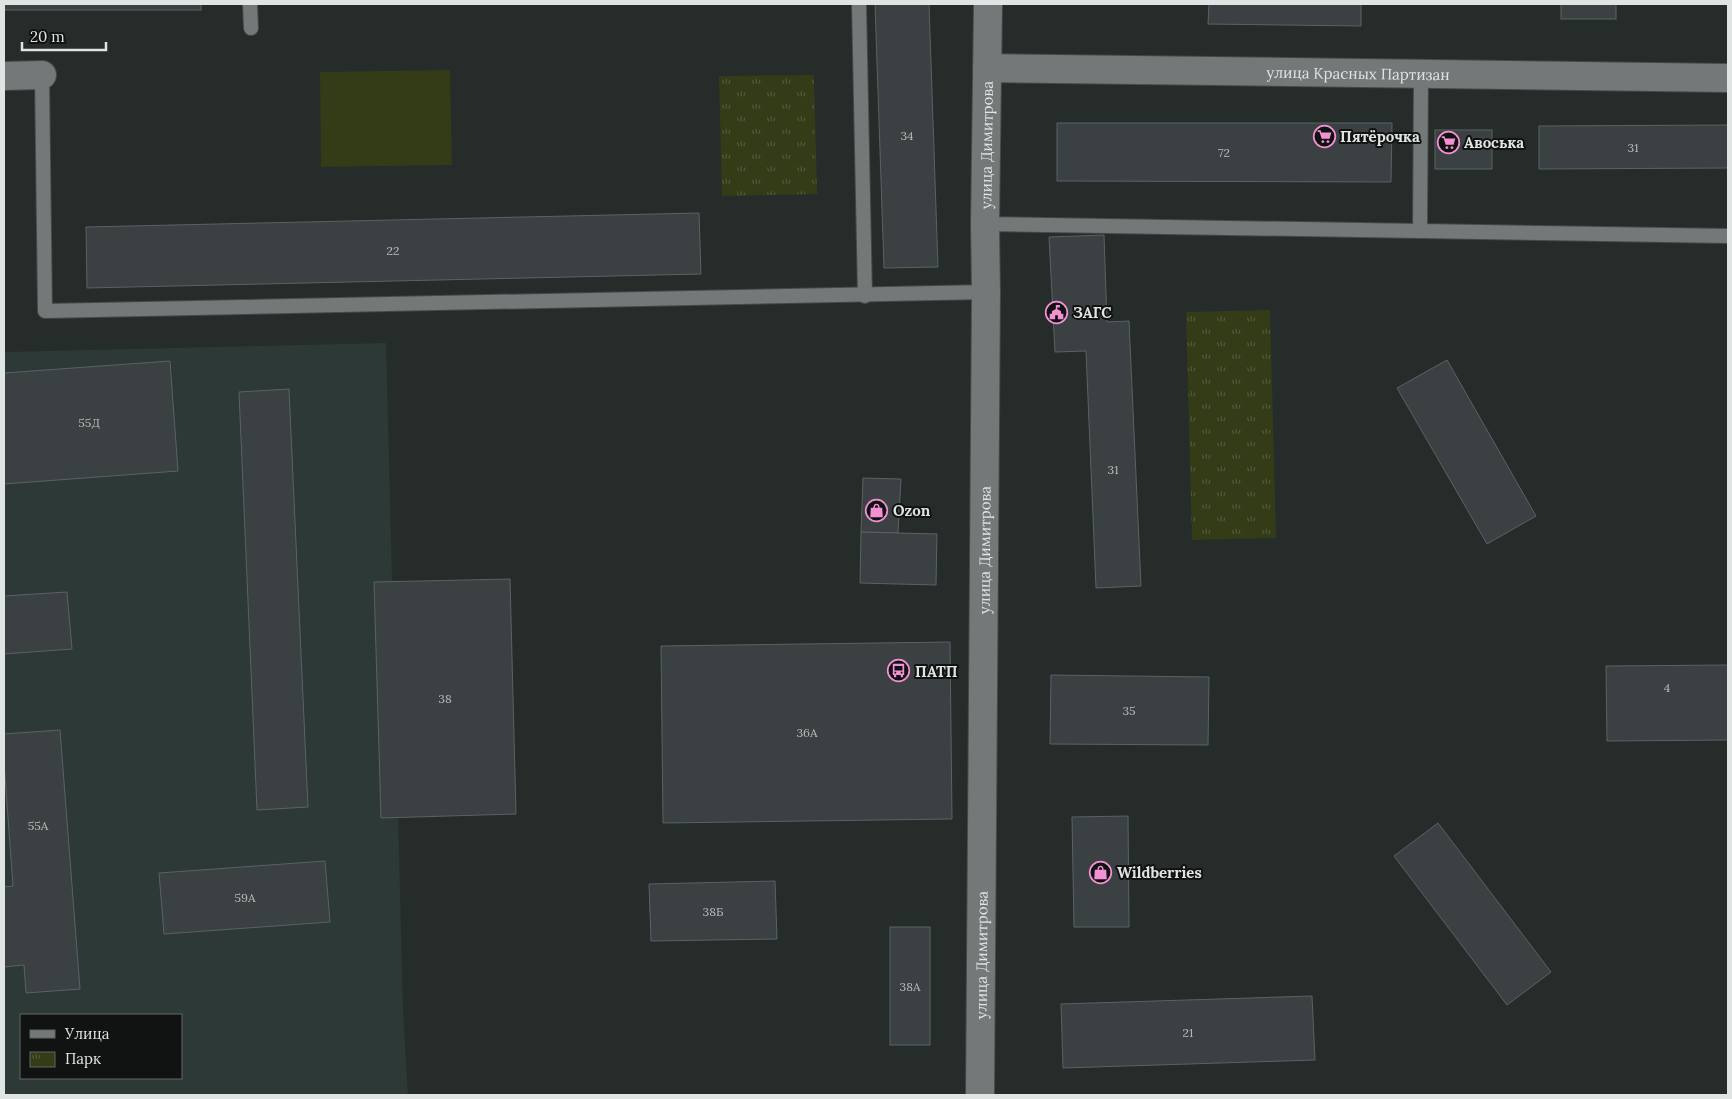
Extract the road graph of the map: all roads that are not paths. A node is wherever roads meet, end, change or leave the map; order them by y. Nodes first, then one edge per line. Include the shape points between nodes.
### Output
1 (250, 4) edge
2 (859, 4) edge
3 (988, 4) edge
4 (250, 28) dead end
5 (987, 68) junction
6 (1421, 74) junction
7 (42, 75) joint
8 (4, 76) edge
9 (1728, 78) edge
10 (984, 224) junction
11 (1420, 231) junction
12 (1728, 236) edge
13 (986, 292) junction
14 (865, 296) junction
15 (980, 1095) edge

1 - 4 lane
2 - 14 lane
3 - 5 street, улица Димитрова
5 - 6 street, улица Красных Партизан
5 - 10 street, улица Димитрова
6 - 9 street, улица Красных Партизан
6 - 11 lane
7 - 8 street
7 - 14 lane via 45,311
10 - 11 lane
10 - 13 street, улица Димитрова
11 - 12 lane
13 - 14 lane
13 - 15 street, улица Димитрова

